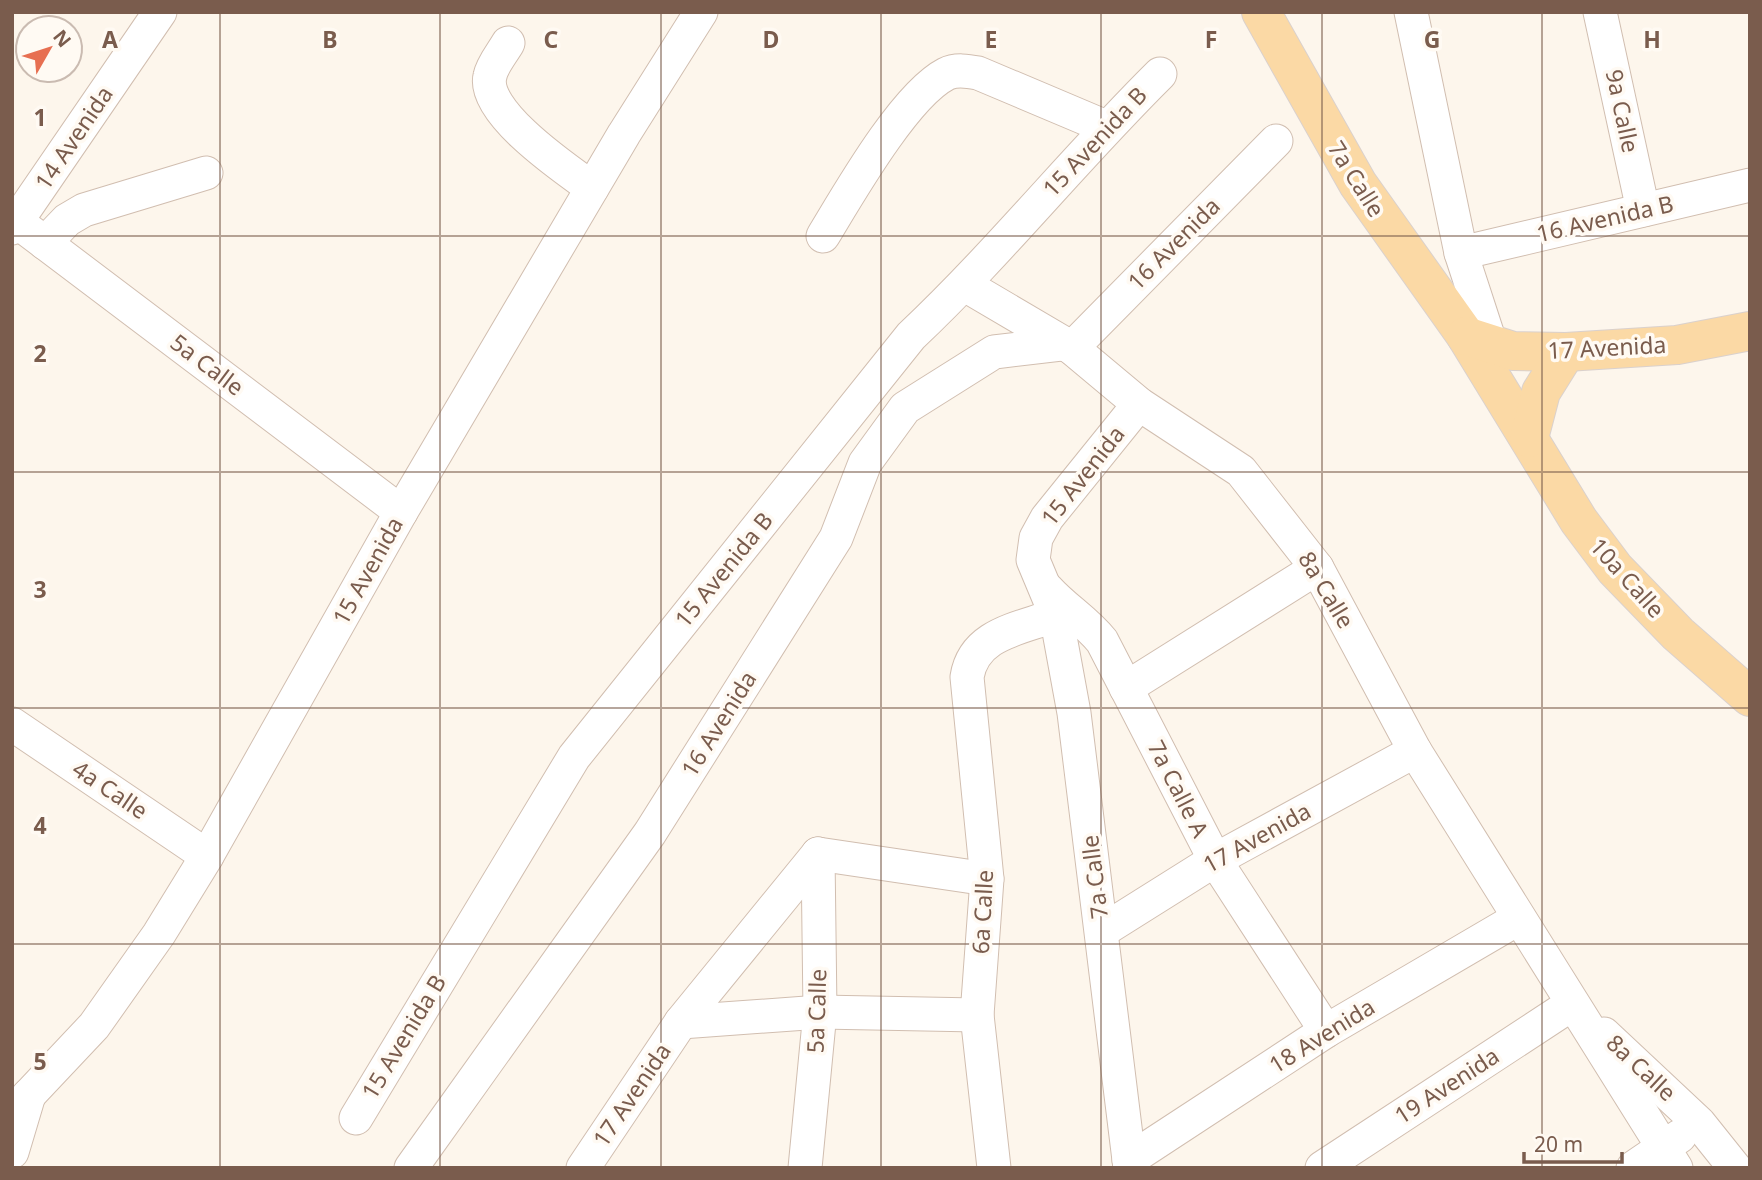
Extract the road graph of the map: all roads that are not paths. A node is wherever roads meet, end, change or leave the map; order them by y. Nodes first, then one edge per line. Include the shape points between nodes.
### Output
1 (160, 12) edge
2 (701, 12) edge
3 (1261, 12) edge
4 (1411, 12) edge
5 (1600, 12) edge
6 (509, 43) dead end
7 (1160, 74) dead end
8 (1106, 128) junction
9 (1276, 141) dead end
10 (206, 173) dead end
11 (1750, 185) edge
12 (592, 188) junction
13 (1643, 210) junction
14 (14, 223) edge
15 (823, 236) dead end
16 (45, 243) junction
17 (1464, 266) junction
18 (965, 285) junction
19 (1750, 331) edge
20 (1478, 340) junction
21 (1066, 346) junction
22 (1566, 352) junction
23 (1139, 404) junction
24 (1529, 438) junction
25 (401, 512) junction
26 (1317, 568) junction
27 (1051, 602) junction
28 (1126, 688) junction
29 (1750, 697) edge
30 (12, 724) edge
31 (1415, 751) junction
32 (818, 854) junction
33 (207, 856) junction
34 (1215, 860) junction
35 (988, 879) junction
36 (1519, 918) junction
37 (1102, 931) junction
38 (1572, 1003) junction
39 (820, 1012) junction
40 (977, 1015) junction
41 (681, 1022) junction
42 (1326, 1031) junction
43 (21, 1104) edge
44 (356, 1118) dead end
45 (1699, 1123) junction
46 (12, 1152) edge
47 (1669, 1158) edge
48 (1129, 1164) edge
49 (411, 1168) edge
50 (583, 1168) edge
51 (805, 1168) edge
52 (994, 1168) edge
53 (1322, 1168) edge
54 (1633, 1168) edge
55 (1735, 1168) edge

1 - 14 street, 14 Avenida
2 - 12 street, 15 Avenida
3 - 20 main road, 7a Calle via 1358,184
4 - 17 street
5 - 13 street, 9a Calle
6 - 12 street via 490,75 489,87 498,103 517,128
7 - 8 street, 15 Avenida B
8 - 15 street via 978,73 947,74 925,92 873,155
8 - 18 street, 15 Avenida B
9 - 21 street, 16 Avenida
10 - 16 street via 84,210
11 - 13 street, 16 Avenida B
12 - 25 street, 15 Avenida
13 - 17 street, 16 Avenida B
14 - 16 street, 5a Calle
16 - 25 street, 5a Calle
17 - 20 street
18 - 21 street, 8a Calle
18 - 44 street, 15 Avenida B via 911,336 574,757
19 - 22 main road, 17 Avenida via 1677,345
20 - 22 main road, 17 Avenida via 1513,351
20 - 24 main road, 10a Calle
21 - 23 street, 8a Calle
21 - 49 street, 16 Avenida via 994,352 905,408 865,463 836,538 650,833
22 - 24 main road via 1541,392
23 - 26 street, 8a Calle via 1241,471
23 - 27 street, 15 Avenida via 1036,538 1032,561
24 - 29 main road, 10a Calle via 1578,521 1615,569 1678,634
25 - 33 street, 15 Avenida
26 - 28 street
26 - 31 street, 8a Calle
27 - 28 street, 7a Calle A via 1086,621
27 - 35 street, 6a Calle via 986,641 972,656 967,677
27 - 37 street, 7a Calle via 1074,713
28 - 34 street, 7a Calle A
30 - 33 street, 4a Calle
31 - 34 street, 17 Avenida
31 - 36 street, 8a Calle
32 - 35 street
32 - 39 street, 5a Calle
32 - 41 street, 17 Avenida
33 - 43 street, 15 Avenida via 94,1026
34 - 37 street, 17 Avenida
34 - 42 street, 7a Calle A
35 - 40 street, 6a Calle
36 - 38 street, 8a Calle
36 - 42 street, 18 Avenida
37 - 48 street, 7a Calle
38 - 45 street, 8a Calle
38 - 47 street, 8a Calle
38 - 53 street, 19 Avenida
39 - 40 street, 17 Avenida
39 - 41 street, 17 Avenida
39 - 51 street, 5a Calle
40 - 52 street, 6a Calle
41 - 50 street, 17 Avenida
42 - 48 street, 18 Avenida
43 - 46 street
45 - 47 street
45 - 55 street, 8a Calle
47 - 54 street

